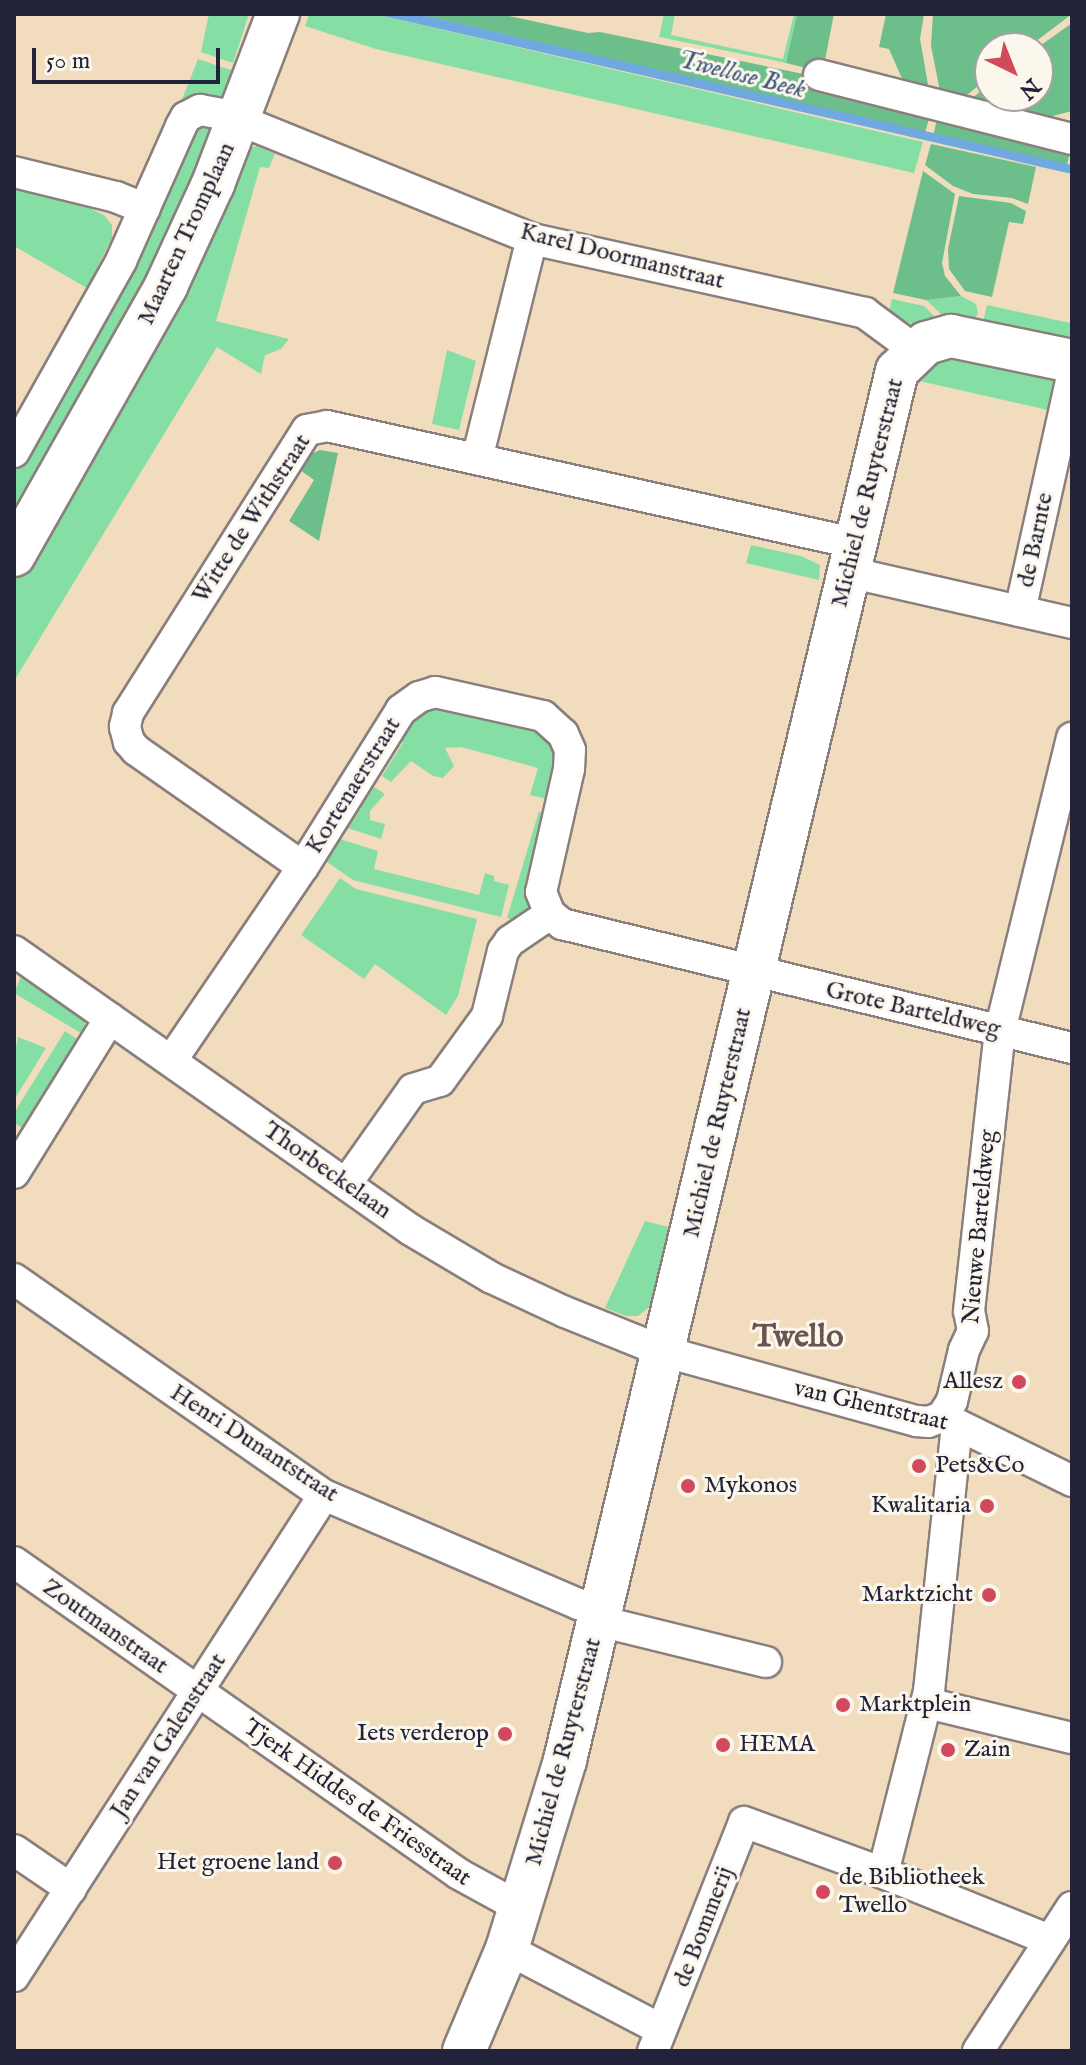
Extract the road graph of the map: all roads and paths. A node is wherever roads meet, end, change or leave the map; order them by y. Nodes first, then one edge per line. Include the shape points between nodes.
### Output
1 (278, 14) edge
2 (819, 75) dead end
3 (239, 120) junction
4 (1072, 139) edge
5 (14, 172) edge
6 (145, 209) junction
7 (532, 239) junction
8 (915, 350) junction
9 (1072, 361) edge
10 (1072, 376) edge
11 (14, 452) edge
12 (477, 459) junction
13 (14, 555) edge
14 (851, 558) junction
15 (1020, 611) junction
16 (1072, 623) edge
17 (1072, 738) edge
18 (303, 867) junction
19 (550, 914) junction
20 (14, 951) edge
21 (753, 972) junction
22 (110, 1018) junction
23 (1000, 1031) junction
24 (1072, 1048) edge
25 (171, 1061) junction
26 (14, 1173) edge
27 (346, 1184) junction
28 (14, 1279) edge
29 (662, 1351) junction
30 (949, 1421) junction
31 (1072, 1481) edge
32 (324, 1495) junction
33 (14, 1562) edge
34 (601, 1616) junction
35 (766, 1662) dead end
36 (197, 1692) junction
37 (927, 1703) junction
38 (1072, 1738) edge
39 (14, 1850) edge
40 (883, 1873) junction
41 (71, 1889) junction
42 (1072, 1907) edge
43 (521, 1908) junction
44 (1050, 1940) junction
45 (507, 1949) junction
46 (14, 1976) edge
47 (656, 2040) edge
48 (464, 2051) edge
49 (978, 2051) edge

1 - 3 street
2 - 4 street
3 - 6 street, Maarten Tromplaan via 208,110 186,117
3 - 7 street, Karel Doormanstraat
3 - 13 street, Maarten Tromplaan via 161,297
5 - 6 street
6 - 11 street, Maarten Tromplaan via 88,324
7 - 8 street, Karel Doormanstraat via 865,313
7 - 12 street
8 - 9 street, Michiel de Ruyterstraat via 951,336
8 - 14 street, Michiel de Ruyterstraat via 892,384
10 - 15 street, de Barnte
12 - 14 street, Witte de Withstraat
12 - 18 street, Witte de Withstraat via 327,426 307,430 128,713 125,732 136,750
14 - 15 street, de Barnte
14 - 21 street, Michiel de Ruyterstraat
15 - 16 street, de Barnte
17 - 23 street, Nieuwe Barteldweg
18 - 19 street, Kortenaerstraat via 404,706 440,692 543,716 563,734 571,759 541,892
18 - 25 street, Kortenaerstraat
19 - 21 street via 569,926
19 - 27 street via 510,941 487,1016 440,1081 413,1089
20 - 22 street, Thorbeckelaan
21 - 23 street, Grote Barteldweg
21 - 29 street, Michiel de Ruyterstraat
22 - 25 street, Thorbeckelaan
22 - 26 street
23 - 24 street, Grote Barteldweg
23 - 30 street, Nieuwe Barteldweg via 969,1311 973,1331
25 - 27 street, Thorbeckelaan
27 - 29 street, Thorbeckelaan via 479,1271
28 - 32 street, Henri Dunantstraat
29 - 30 street, van Ghentstraat via 917,1421
29 - 34 street, Michiel de Ruyterstraat
30 - 31 street, van Ghentstraat
30 - 37 street
32 - 34 street, Henri Dunantstraat
32 - 36 street, Jan van Galenstraat
33 - 36 street, Zoutmanstraat
34 - 35 street
34 - 43 street, Michiel de Ruyterstraat
36 - 41 street, Jan van Galenstraat
36 - 43 street, Tjerk Hiddes de Friesstraat via 459,1874
37 - 38 street
37 - 40 street
39 - 41 street
40 - 44 street
40 - 47 street, de Bommerij via 744,1822
41 - 46 street, Jan van Galenstraat
42 - 44 street
43 - 45 street, Michiel de Ruyterstraat
44 - 49 street
45 - 47 street, de Bommerij
45 - 48 street, Michiel de Ruyterstraat

